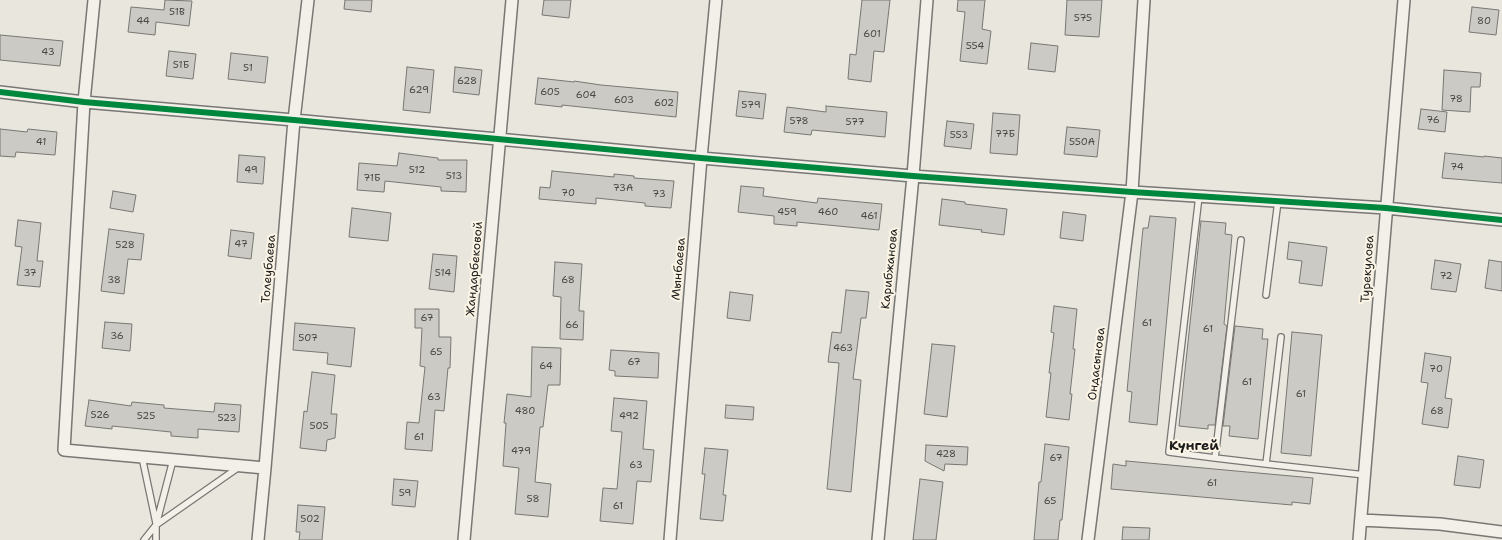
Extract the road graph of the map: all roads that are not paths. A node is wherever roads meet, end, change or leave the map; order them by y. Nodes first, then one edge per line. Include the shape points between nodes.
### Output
1 (94, 0) edge
2 (308, 0) edge
3 (512, 0) edge
4 (716, 0) edge
5 (927, 0) edge
6 (1144, 0) edge
7 (1404, 0) edge
8 (0, 92) edge
9 (84, 102) junction
10 (294, 120) junction
11 (500, 140) junction
12 (701, 158) junction
13 (913, 176) junction
14 (1132, 192) junction
15 (1199, 196) junction
16 (1278, 201) junction
17 (1386, 208) junction
18 (1502, 220) edge
19 (1240, 240) dead end
20 (1266, 295) dead end
21 (1281, 337) dead end
22 (142, 457) junction
23 (1215, 458) junction
24 (173, 460) junction
25 (1266, 464) junction
26 (240, 466) junction
27 (265, 468) junction
28 (1365, 475) junction
29 (1361, 520) junction
30 (156, 525) junction
31 (1502, 532) edge
32 (144, 540) edge
33 (156, 540) edge
34 (258, 540) edge
35 (464, 540) edge
36 (670, 540) edge
37 (878, 540) edge
38 (1088, 540) edge
39 (1359, 540) edge

1 - 9 street
2 - 10 street, Толеубаева
3 - 11 street, Жандарбековой
4 - 12 street, Мынбаева
5 - 13 street, Карибжанова
6 - 14 street, Ондасынова
7 - 17 street, Турекулова
8 - 9 street
9 - 10 street
9 - 22 street via 64,450
10 - 11 street
10 - 27 street, Толеубаева
11 - 12 street
11 - 35 street, Жандарбековой
12 - 13 street
12 - 36 street, Мынбаева
13 - 14 street
13 - 37 street, Карибжанова
14 - 15 street
14 - 38 street, Ондасынова
15 - 16 street
15 - 23 lane via 1169,452
16 - 17 street
16 - 20 lane
17 - 18 street
17 - 28 street, Турекулова
19 - 23 lane
21 - 25 lane
22 - 24 street
22 - 30 lane
23 - 25 lane
24 - 26 street
24 - 30 lane
25 - 28 lane
26 - 27 street
26 - 30 lane
27 - 34 street, Толеубаева
28 - 29 street, Турекулова
29 - 31 street via 1440,524
29 - 39 street, Турекулова
30 - 32 lane
30 - 33 lane

